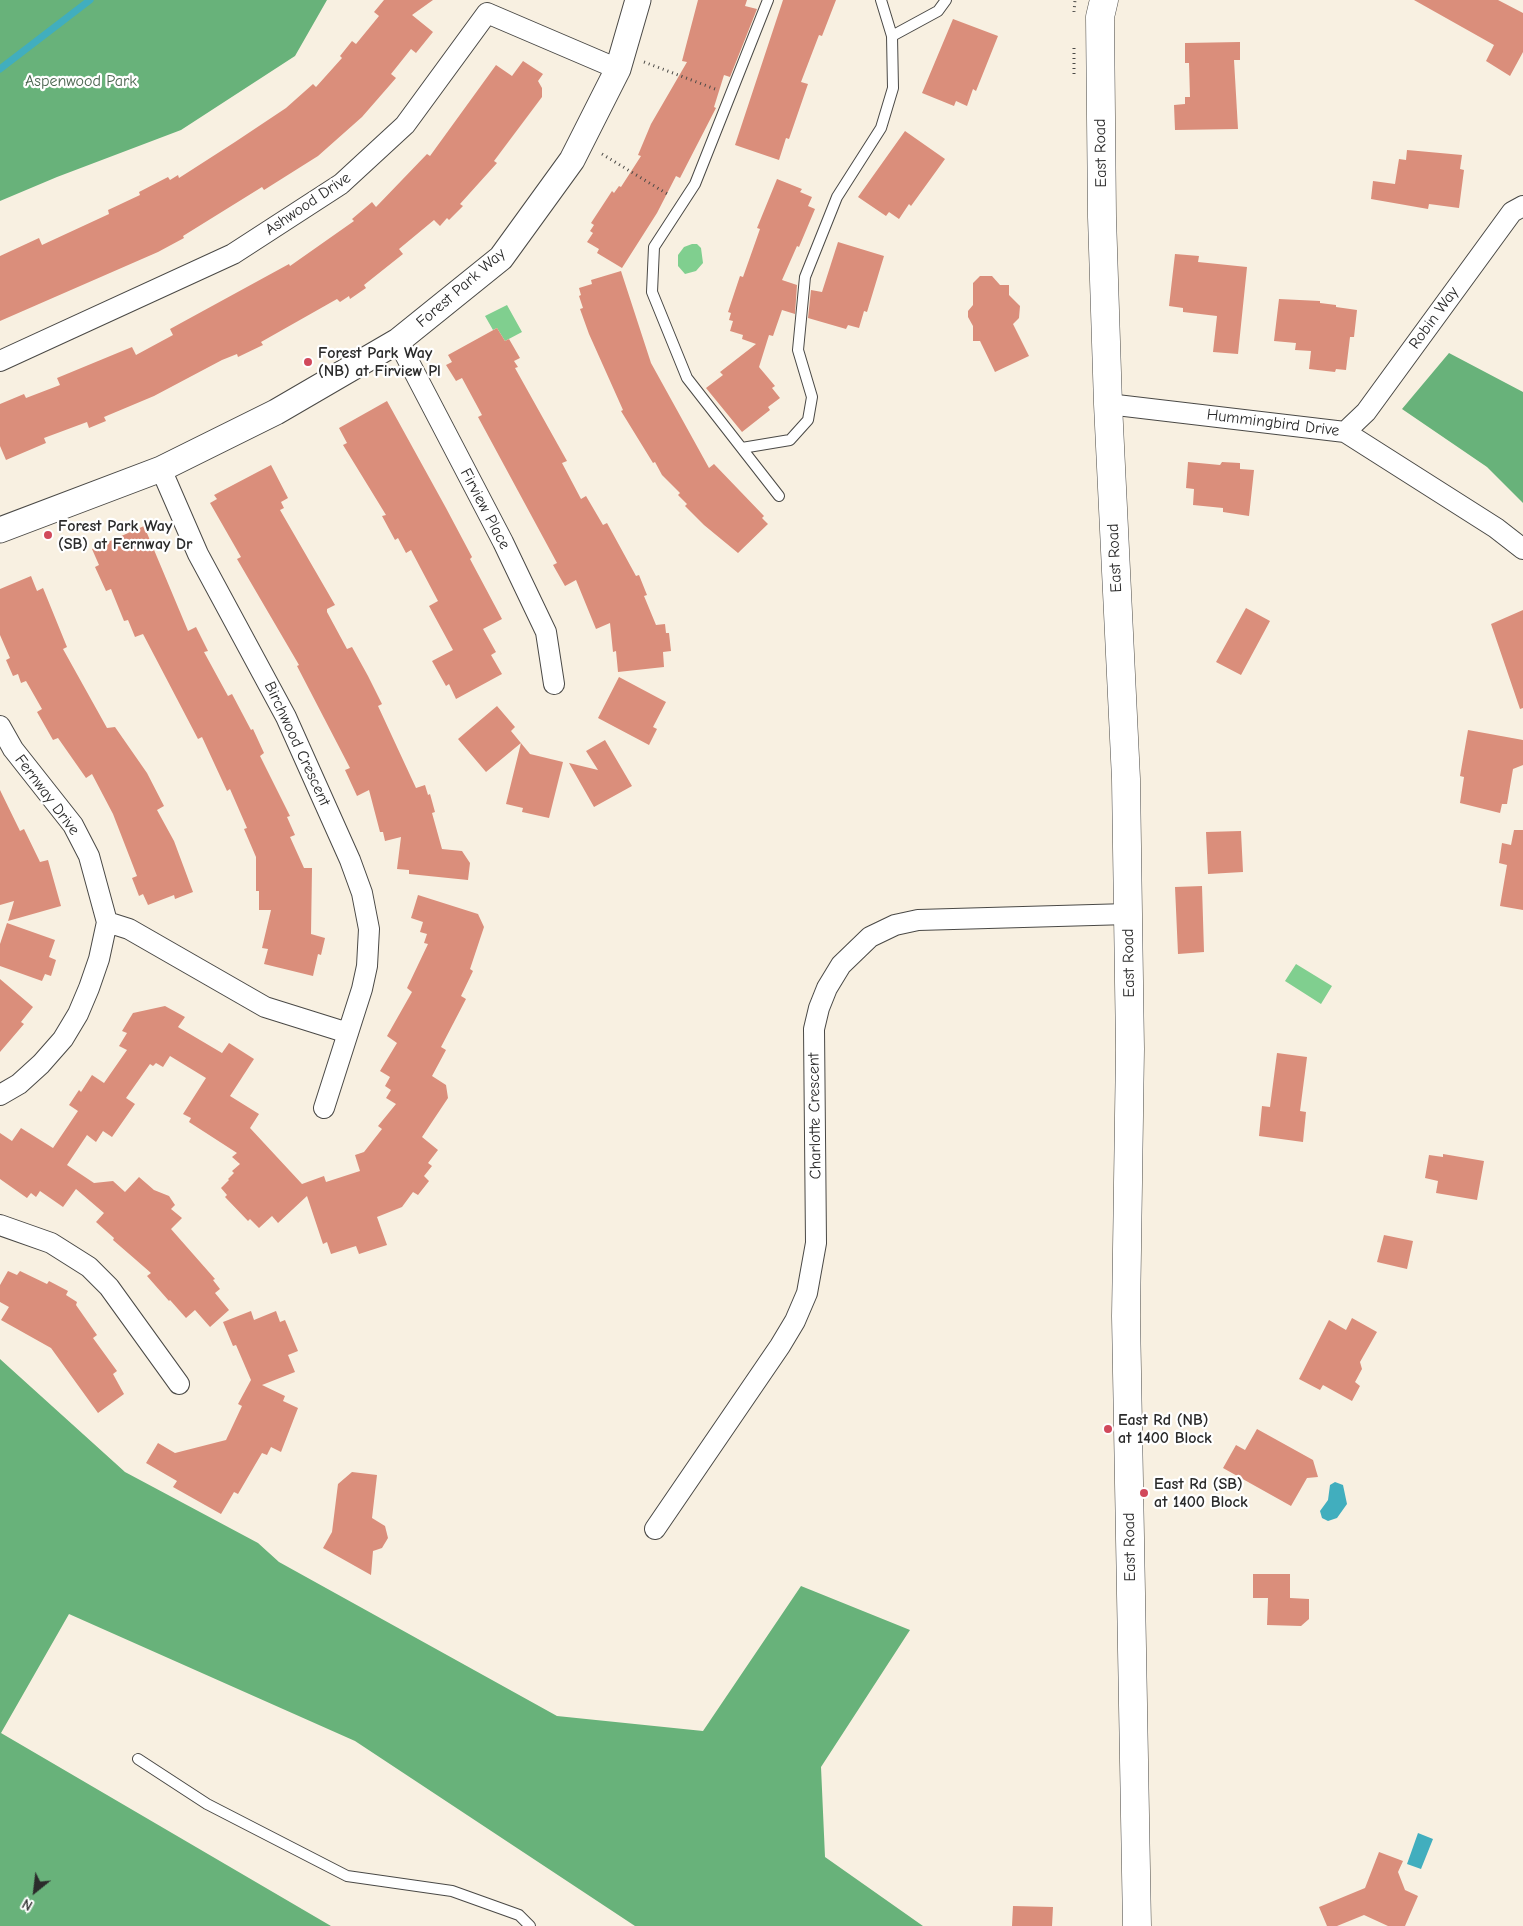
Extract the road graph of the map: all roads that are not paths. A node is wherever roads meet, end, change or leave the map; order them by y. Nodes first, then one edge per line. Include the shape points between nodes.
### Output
1 (638, 0) edge
2 (768, 0) edge
3 (881, 0) edge
4 (946, 0) edge
5 (1104, 0) edge
6 (892, 36) junction
7 (618, 68) junction
8 (1523, 206) edge
9 (398, 341) junction
10 (0, 361) edge
11 (1108, 404) junction
12 (1345, 432) junction
13 (742, 448) junction
14 (162, 469) junction
15 (779, 496) dead end
16 (0, 530) edge
17 (1523, 549) edge
18 (554, 684) dead end
19 (0, 726) edge
20 (6, 754) edge
21 (1128, 914) junction
22 (107, 922) junction
23 (348, 1034) junction
24 (0, 1095) edge
25 (324, 1108) dead end
26 (0, 1225) edge
27 (179, 1384) dead end
28 (655, 1529) dead end
29 (138, 1759) dead end
30 (530, 1926) edge
31 (1137, 1926) edge

1 - 7 street, Forest Park Way
2 - 13 lane via 694,184 654,247 652,292 687,378
3 - 6 lane
4 - 6 lane via 938,11
5 - 11 main road, East Road via 1100,17 1100,89
6 - 13 lane via 892,88 881,128 837,197 806,277 798,350 812,397 808,420 790,440
7 - 9 street, Forest Park Way via 572,160 501,258
7 - 10 street, Ashwood Drive via 486,14 405,125 341,184 233,254
8 - 12 street, Robin Way via 1512,212 1366,412
9 - 14 street, Forest Park Way via 283,408
9 - 18 street, Firview Place via 546,632
11 - 12 street, Hummingbird Drive
11 - 21 main road, East Road via 1126,779
12 - 17 street, Hummingbird Drive via 1496,528
13 - 15 lane
14 - 16 street, Forest Park Way
14 - 23 street, Birchwood Crescent via 198,554 283,712 359,882 367,915 369,954 364,983
19 - 20 street, Fernway Drive
20 - 22 street, Fernway Drive via 73,825 89,856
21 - 28 street, Charlotte Crescent via 918,920 896,925 870,937 841,964 827,988 814,1030 816,1243 807,1293 780,1346
21 - 31 main road, East Road via 1130,1049 1126,1316
22 - 23 street via 129,929 265,1007
22 - 24 street, Fernway Drive via 89,988 63,1039 41,1064
23 - 25 street, Birchwood Crescent
26 - 27 street via 51,1243 88,1266 110,1286
29 - 30 lane via 207,1804 347,1876 452,1891 519,1915

